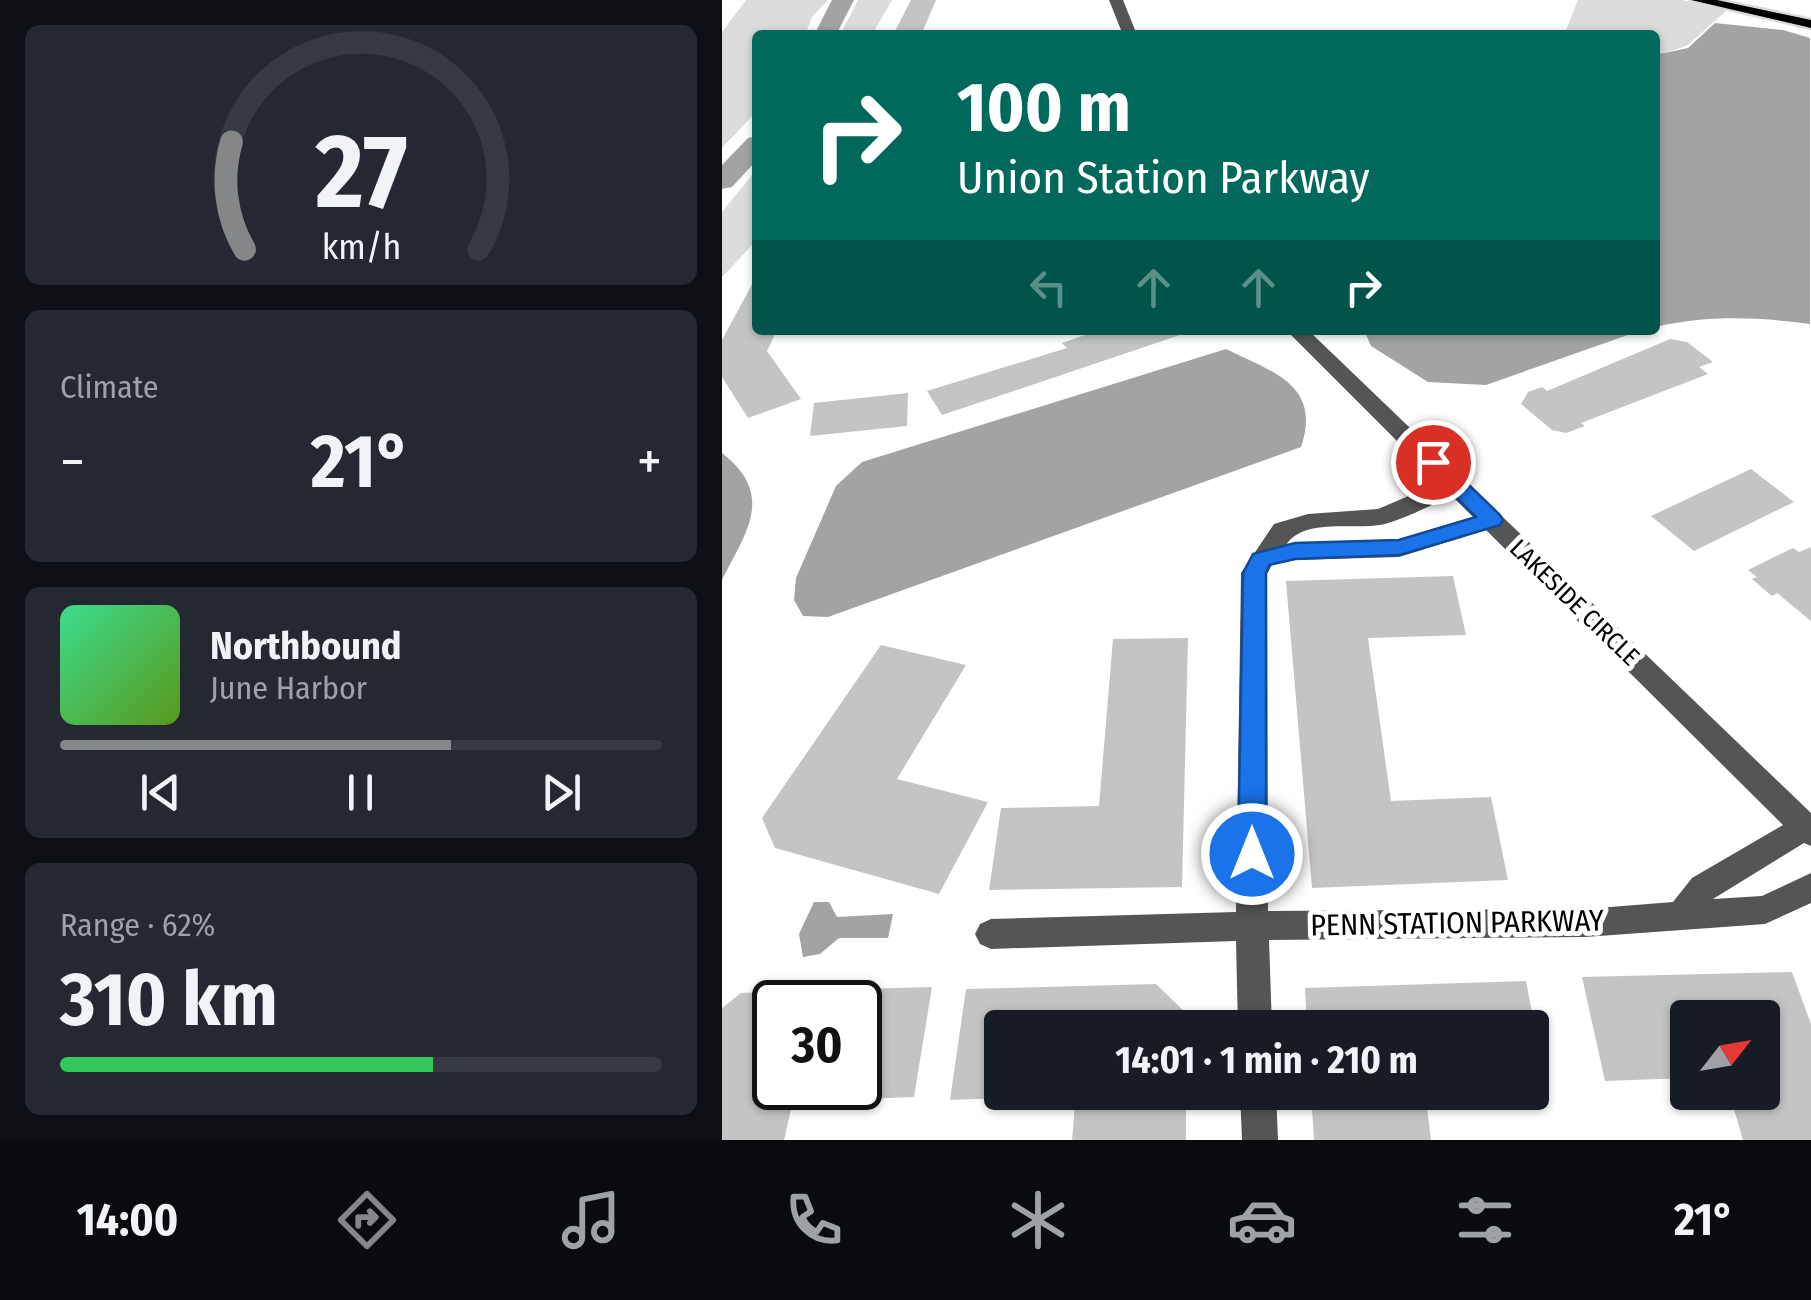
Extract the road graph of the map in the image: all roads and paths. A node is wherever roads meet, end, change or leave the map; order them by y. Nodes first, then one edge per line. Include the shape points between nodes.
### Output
1 (1116, 0) edge
2 (1698, 0) edge
3 (1765, 0) edge
4 (1810, 10) edge
5 (1810, 24) edge
6 (1128, 30) edge
7 (1301, 335) edge
8 (1456, 485) junction
9 (1492, 520) junction
10 (1261, 559) junction
11 (1808, 830) edge
12 (1810, 886) edge
13 (1683, 914) junction
14 (1252, 926) junction
15 (991, 934) dead end
16 (1255, 1010) edge
17 (1259, 1110) edge
18 (1260, 1140) edge

1 - 6 street
2 - 5 main road
3 - 4 main road
7 - 8 street, LAKESIDE CIRCLE
8 - 9 street, LAKESIDE CIRCLE
8 - 10 street via 1381,516 1283,530
9 - 10 street via 1400,548 1295,551
9 - 11 street, LAKESIDE CIRCLE
10 - 14 street via 1252,603
11 - 13 street via 1703,888
12 - 13 street, PENN STATION PARKWAY via 1765,910
13 - 14 street, PENN STATION PARKWAY via 1585,923
14 - 15 street, PENN STATION PARKWAY
14 - 16 street
17 - 18 street

